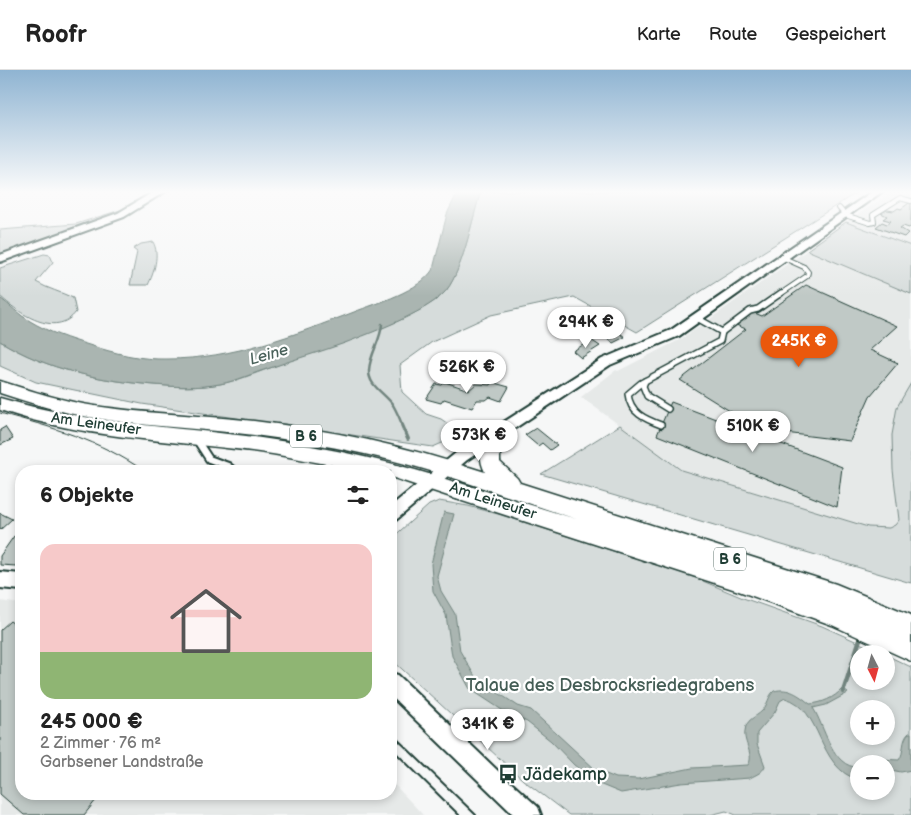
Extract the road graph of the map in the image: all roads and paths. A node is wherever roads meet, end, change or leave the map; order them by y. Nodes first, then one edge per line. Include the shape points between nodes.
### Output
1 (91, 226) edge
2 (824, 226) edge
3 (784, 258) junction
4 (0, 259) edge
5 (697, 318) junction
6 (722, 332) junction
7 (644, 381) junction
8 (0, 387) edge
9 (0, 404) edge
10 (668, 409) dead end
11 (661, 425) dead end
12 (496, 434) junction
13 (195, 437) junction
14 (226, 465) edge
15 (372, 465) edge
16 (447, 468) junction
17 (397, 470) edge
18 (432, 481) junction
19 (465, 483) junction
20 (519, 491) junction
21 (397, 510) edge
22 (0, 580) edge
23 (15, 581) edge
24 (911, 627) edge
25 (911, 648) edge
26 (397, 688) edge
27 (530, 815) edge

1 - 4 main road
2 - 3 street
3 - 5 street
3 - 6 lane via 804,267 807,276
5 - 6 lane
5 - 12 street via 675,333 606,362
6 - 7 lane via 720,341
7 - 10 lane via 642,386 647,396
7 - 11 lane via 631,390 628,402 638,414
8 - 16 main road, Am Leineufer / B 6 via 110,414 324,438
9 - 13 main road, Am Leineufer / B 6 via 98,427
12 - 16 street
12 - 20 highway via 489,451 489,464
13 - 14 lane via 209,458
13 - 15 main road, Am Leineufer / B 6 via 319,454
16 - 18 street
16 - 19 main road, Am Leineufer / B 6
17 - 18 main road, Am Leineufer / B 6
18 - 19 main road, Am Leineufer / B 6
18 - 21 street
19 - 20 highway, Am Leineufer / B 6
19 - 25 highway, Am Leineufer / B 6 via 836,614
20 - 24 highway, Am Leineufer / B 6 via 836,595
22 - 23 street
26 - 27 street

